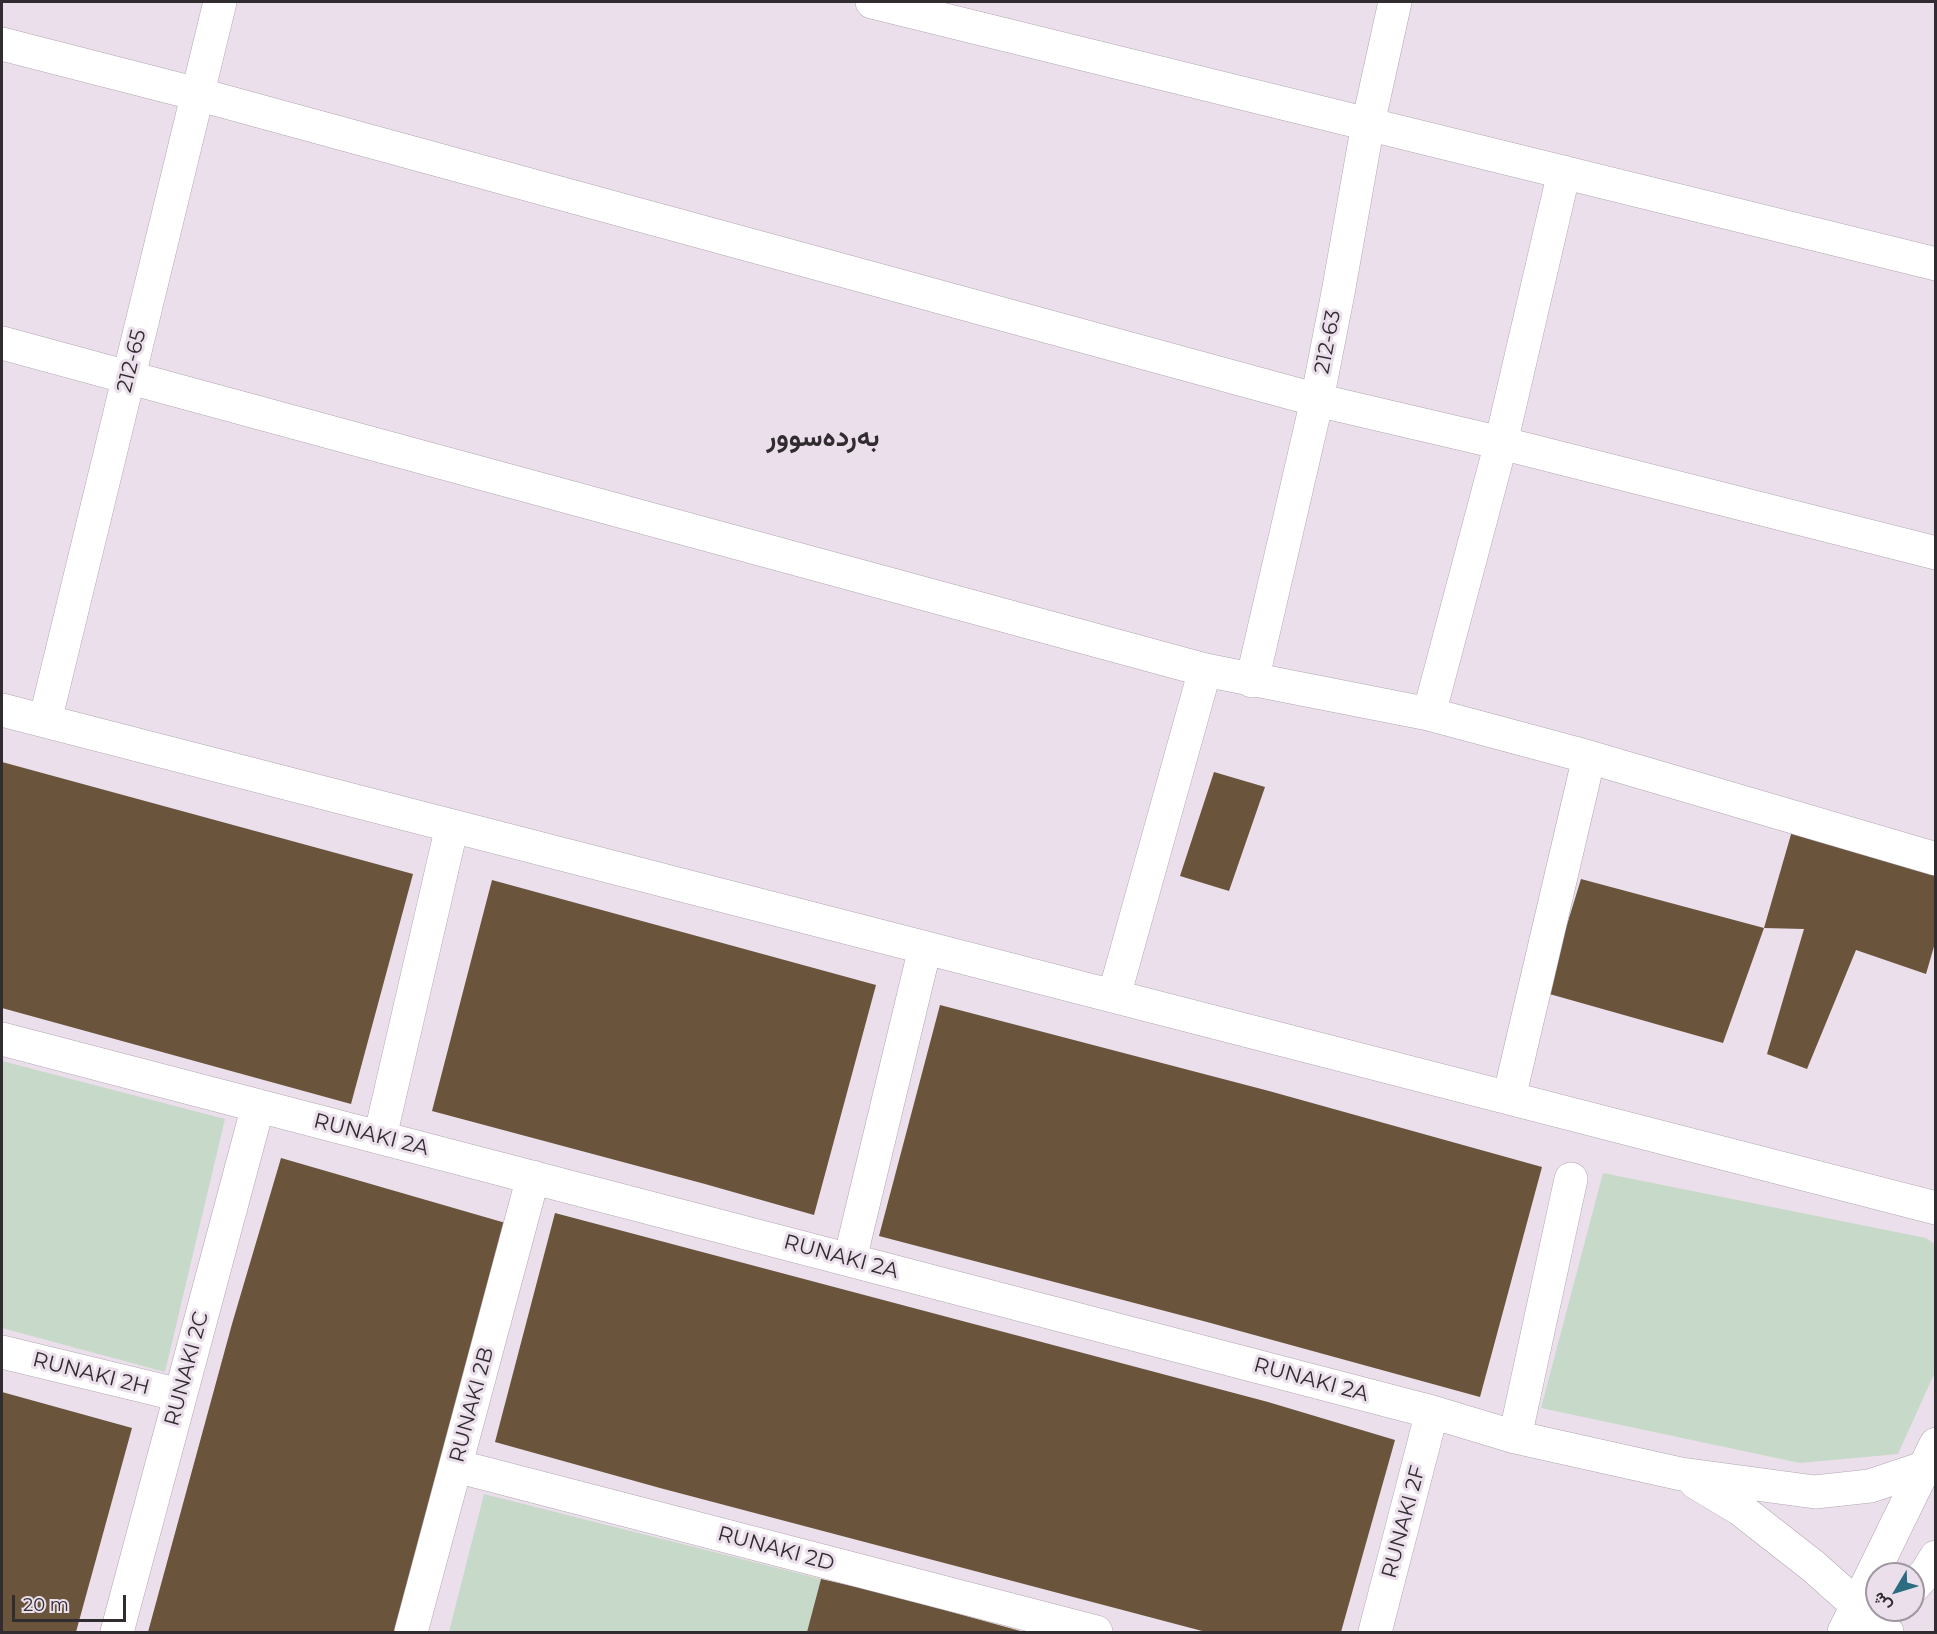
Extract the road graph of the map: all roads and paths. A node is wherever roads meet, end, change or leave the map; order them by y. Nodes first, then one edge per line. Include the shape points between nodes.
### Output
1 (220, 2) edge
2 (872, 2) edge
3 (1395, 2) edge
4 (2, 44) edge
5 (197, 94) junction
6 (1368, 124) junction
7 (1564, 172) junction
8 (1935, 264) edge
9 (2, 343) edge
10 (129, 377) junction
11 (1317, 400) junction
12 (1501, 443) junction
13 (1933, 544) edge
14 (1205, 670) junction
15 (1252, 681) junction
16 (2, 710) edge
17 (1430, 714) junction
18 (45, 721) junction
19 (1588, 757) junction
20 (452, 826) junction
21 (1935, 859) edge
22 (925, 948) junction
23 (1114, 996) junction
24 (2, 1039) edge
25 (1509, 1098) junction
26 (258, 1106) junction
27 (380, 1137) junction
28 (533, 1177) junction
29 (1571, 1179) dead end
30 (1935, 1208) edge
31 (850, 1259) junction
32 (2, 1352) edge
33 (180, 1395) junction
34 (1432, 1412) junction
35 (1515, 1437) junction
36 (1930, 1456) edge
37 (456, 1466) junction
38 (1681, 1474) junction
39 (1935, 1557) edge
40 (1925, 1575) edge
41 (1859, 1614) edge
42 (117, 1632) edge
43 (411, 1632) edge
44 (1096, 1632) edge
45 (1375, 1632) edge
46 (1887, 1632) edge

1 - 5 street, 212-65
2 - 6 street
3 - 6 street, 212-63
4 - 5 street
5 - 10 street, 212-65
5 - 11 street
6 - 7 street
6 - 11 street, 212-63
7 - 8 street
7 - 12 street
9 - 10 street
10 - 14 street
10 - 18 street, 212-65
11 - 12 street
11 - 15 street, 212-63
12 - 13 street
12 - 17 street
14 - 15 street
14 - 23 street
15 - 17 street
16 - 18 street
17 - 19 street
18 - 20 street
19 - 21 street
19 - 25 street
20 - 22 street
20 - 27 street
22 - 23 street
22 - 31 street
23 - 25 street
24 - 26 street, RUNAKI 2A
25 - 30 street
26 - 27 street, RUNAKI 2A
26 - 33 street, RUNAKI 2C
27 - 28 street, RUNAKI 2A
28 - 31 street, RUNAKI 2A
28 - 37 street, RUNAKI 2B
29 - 35 street
31 - 34 street, RUNAKI 2A
32 - 33 street, RUNAKI 2H
33 - 42 street, RUNAKI 2C
34 - 35 street, RUNAKI 2A
34 - 45 street, RUNAKI 2F
35 - 38 street, RUNAKI 2A
36 - 38 street via 1870,1486 1815,1492
36 - 41 street
37 - 43 street, RUNAKI 2B
37 - 44 street, RUNAKI 2D
38 - 41 street via 1740,1509 1813,1566
39 - 40 street
41 - 46 street

